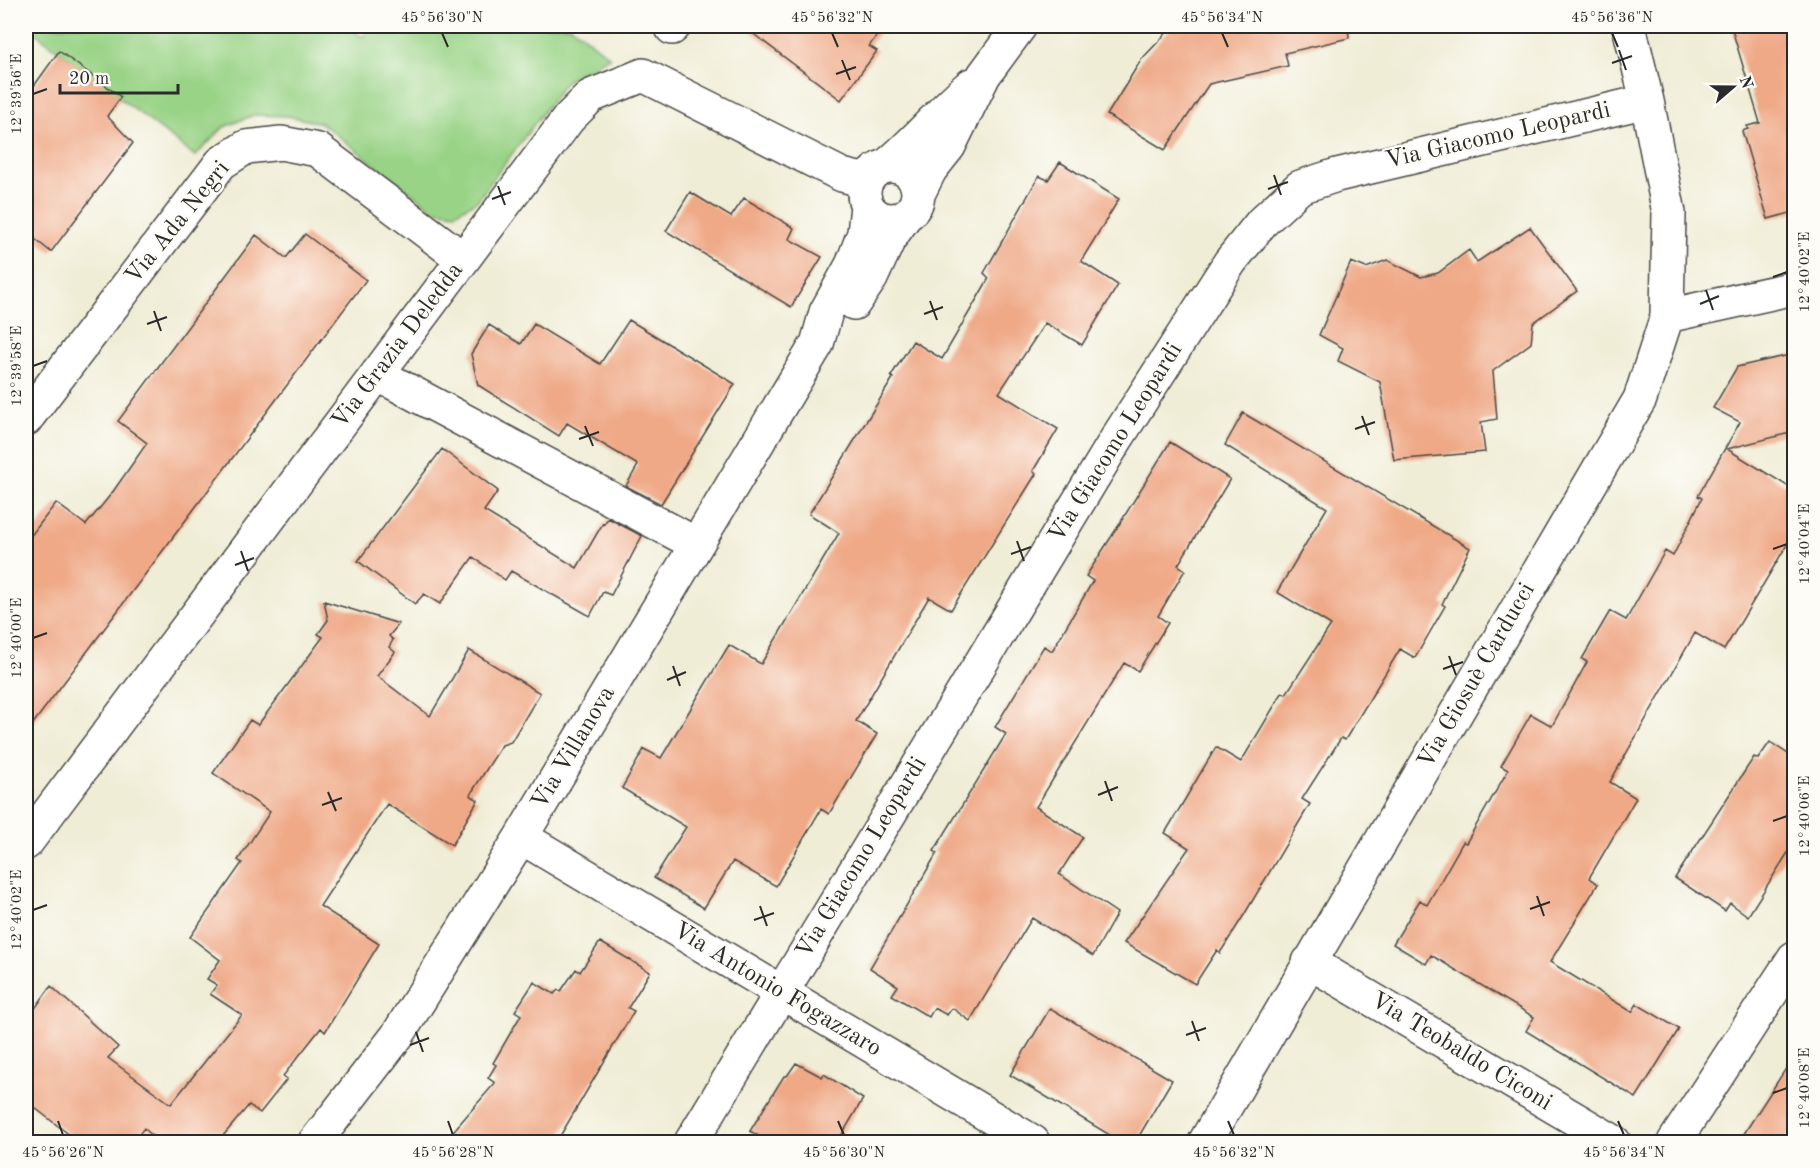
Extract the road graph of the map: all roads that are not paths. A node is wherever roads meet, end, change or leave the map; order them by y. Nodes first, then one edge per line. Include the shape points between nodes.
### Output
1 (1020, 26) edge
2 (1629, 26) edge
3 (984, 75) junction
4 (1647, 101) junction
5 (873, 184) junction
6 (912, 205) junction
7 (463, 259) junction
8 (1794, 288) edge
9 (1667, 316) junction
10 (817, 344) junction
11 (377, 374) junction
12 (26, 419) edge
13 (696, 544) junction
14 (521, 837) junction
15 (26, 843) edge
16 (1794, 958) edge
17 (1309, 962) junction
18 (780, 993) junction
19 (315, 1143) edge
20 (690, 1143) edge
21 (1033, 1143) edge
22 (1205, 1143) edge
23 (1614, 1143) edge
24 (1674, 1143) edge

1 - 3 street, Via Villanova
2 - 4 street, Via Giosuè Carducci
3 - 5 street, Via Villanova via 953,100
3 - 6 street, Via Villanova via 949,146 930,170
4 - 9 street, Via Giosuè Carducci via 1669,213
4 - 18 street, Via Giacomo Leopardi via 1337,175 1300,187 1262,222 1230,262 1117,438
5 - 6 street via 874,214 896,219
5 - 6 street via 898,166 916,182
5 - 7 street, Via Grazia Deledda via 842,175 643,75 591,96 569,118
5 - 10 street, Via Villanova via 864,233 852,265 826,312
6 - 10 street, Via Villanova via 843,320
7 - 11 street, Via Grazia Deledda
7 - 12 street, Via Ada Negri via 318,150 281,143 246,147 221,163
8 - 9 street
9 - 17 street, Via Giosuè Carducci via 1640,399
10 - 13 street, Via Villanova
11 - 13 street
11 - 15 street, Via Grazia Deledda
13 - 14 street, Via Villanova
14 - 18 street, Via Antonio Fogazzaro
14 - 19 street, Via Villanova via 397,1036
16 - 24 street
17 - 22 street, Via Giosuè Carducci
17 - 23 street, Via Teobaldo Ciconi
18 - 20 street, Via Giacomo Leopardi
18 - 21 street, Via Antonio Fogazzaro

